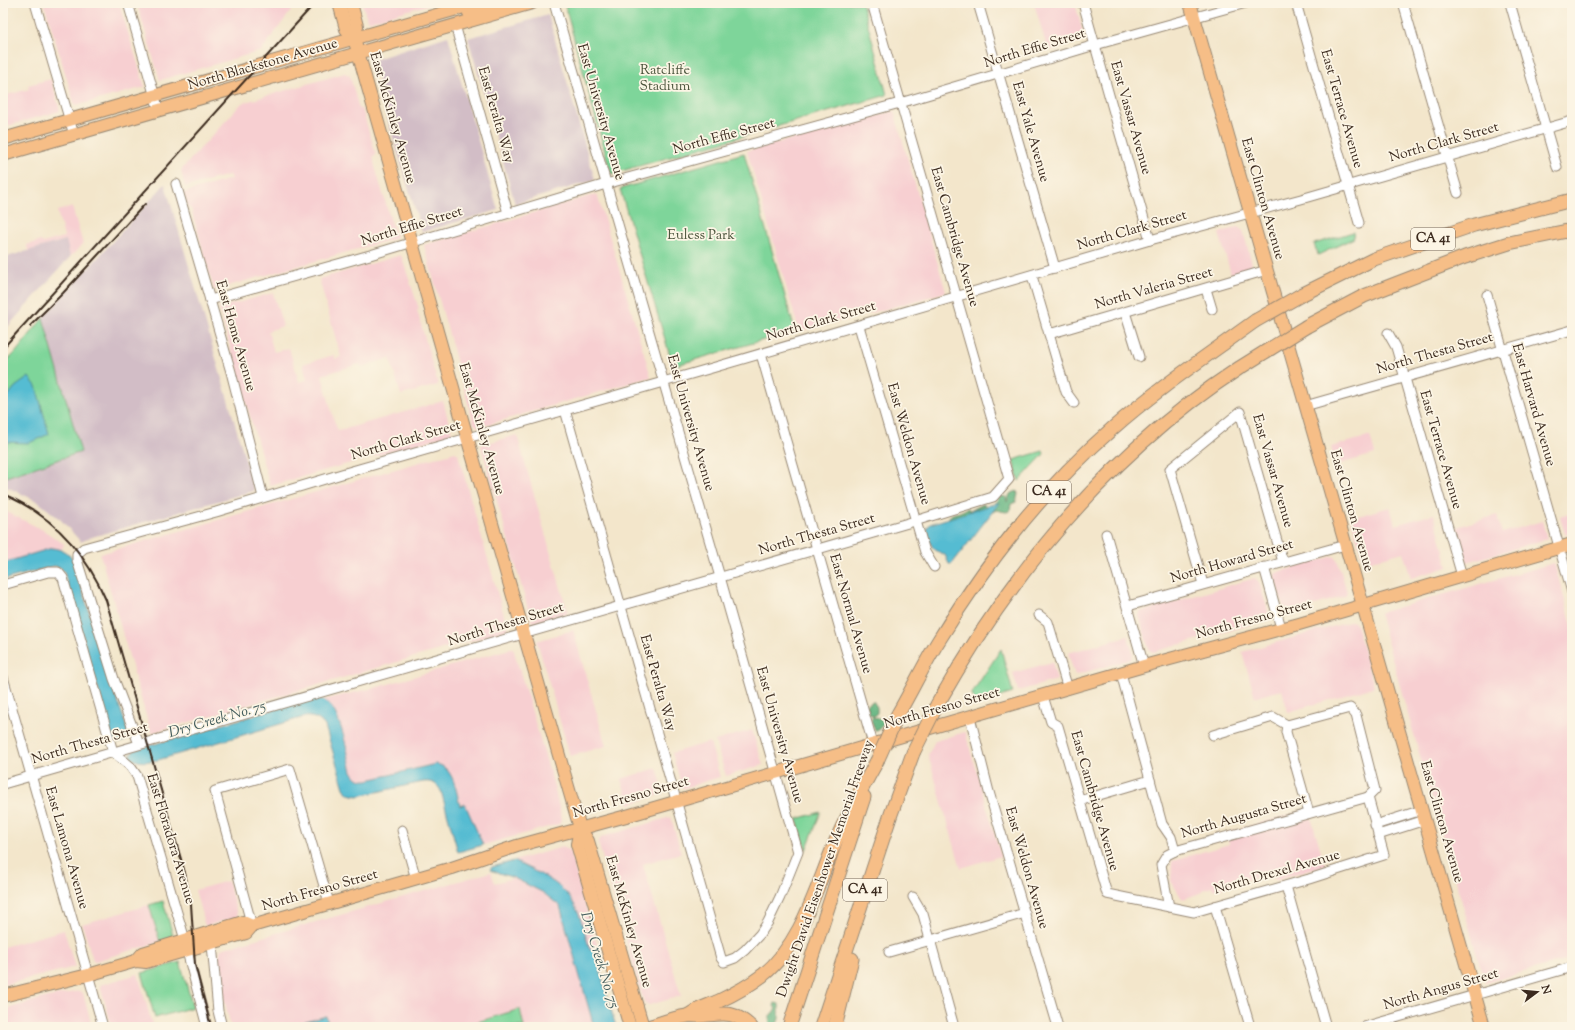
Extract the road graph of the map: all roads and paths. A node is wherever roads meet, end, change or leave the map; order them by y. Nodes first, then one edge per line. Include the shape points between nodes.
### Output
1 (35, 3) edge
2 (128, 3) edge
3 (339, 3) edge
4 (351, 3) edge
5 (478, 3) edge
6 (496, 3) edge
7 (509, 3) edge
8 (532, 3) edge
9 (554, 3) edge
10 (872, 3) edge
11 (978, 3) edge
12 (1083, 3) edge
13 (1190, 3) edge
14 (1246, 3) edge
15 (1296, 3) edge
16 (1403, 3) edge
17 (1510, 3) edge
18 (1194, 18) junction
19 (477, 19) junction
20 (454, 25) junction
21 (354, 38) junction
22 (1095, 45) junction
23 (358, 53) junction
24 (999, 74) junction
25 (154, 96) junction
26 (900, 103) junction
27 (159, 111) junction
28 (70, 120) junction
29 (1572, 121) edge
30 (1546, 128) junction
31 (74, 135) junction
32 (3, 139) edge
33 (3, 155) edge
34 (1447, 157) junction
35 (1557, 167) dead end
36 (176, 184) dead end
37 (606, 184) junction
38 (1348, 186) junction
39 (1458, 193) dead end
40 (1572, 200) edge
41 (1250, 212) junction
42 (508, 213) junction
43 (1359, 223) dead end
44 (1572, 230) edge
45 (1150, 240) junction
46 (412, 242) junction
47 (1055, 268) junction
48 (1267, 270) junction
49 (1032, 276) junction
50 (1206, 289) junction
51 (1487, 295) dead end
52 (957, 297) junction
53 (210, 300) junction
54 (1212, 309) dead end
55 (1125, 312) junction
56 (859, 326) junction
57 (1572, 330) edge
58 (1388, 333) dead end
59 (1049, 334) junction
60 (1502, 350) junction
61 (761, 354) junction
62 (1139, 357) dead end
63 (1405, 378) junction
64 (663, 381) junction
65 (1074, 403) dead end
66 (1305, 406) junction
67 (565, 410) junction
68 (467, 438) junction
69 (1008, 479) joint
70 (264, 497) junction
71 (915, 521) junction
72 (1106, 534) dead end
73 (1572, 544) edge
74 (1345, 545) junction
75 (1559, 548) junction
76 (817, 550) junction
77 (1283, 562) junction
78 (934, 567) dead end
79 (1264, 567) junction
80 (1462, 576) junction
81 (720, 578) junction
82 (1202, 584) junction
83 (3, 585) edge
84 (1572, 592) edge
85 (1362, 605) junction
86 (621, 606) junction
87 (1128, 606) junction
88 (1039, 615) dead end
89 (1281, 628) junction
90 (524, 634) junction
91 (1144, 666) junction
92 (1120, 674) junction
93 (3, 678) edge
94 (1068, 688) junction
95 (1043, 696) junction
96 (970, 717) junction
97 (1287, 725) junction
98 (1213, 735) dead end
99 (873, 744) junction
100 (132, 746) junction
101 (113, 752) junction
102 (877, 761) junction
103 (775, 772) junction
104 (31, 776) junction
105 (1150, 780) junction
106 (3, 784) edge
107 (1368, 797) junction
108 (676, 801) junction
109 (1079, 801) junction
110 (1309, 813) junction
111 (891, 814) junction
112 (1423, 815) junction
113 (1375, 825) junction
114 (580, 828) junction
115 (402, 830) dead end
116 (1378, 834) junction
117 (1175, 851) junction
118 (416, 879) junction
119 (1286, 886) junction
120 (1107, 894) joint
121 (913, 897) dead end
122 (329, 903) junction
123 (1216, 906) junction
124 (1170, 907) junction
125 (1025, 913) junction
126 (248, 924) junction
127 (930, 940) junction
128 (212, 944) junction
129 (186, 946) junction
130 (889, 952) dead end
131 (724, 962) joint
132 (1572, 967) edge
133 (88, 975) junction
134 (1475, 995) junction
135 (3, 996) edge
136 (689, 1015) junction
137 (103, 1027) edge
138 (207, 1027) edge
139 (222, 1027) edge
140 (630, 1027) edge
141 (643, 1027) edge
142 (648, 1027) edge
143 (751, 1027) edge
144 (789, 1027) edge
145 (821, 1027) edge
146 (835, 1027) edge
147 (954, 1027) edge
148 (1058, 1027) edge
149 (1249, 1027) edge
150 (1326, 1027) edge
151 (1364, 1027) edge
152 (1484, 1027) edge

1 - 28 street
2 - 25 street
3 - 21 main road, East McKinley Avenue via 346,29
4 - 21 main road, East McKinley Avenue via 357,26
5 - 21 main road, North Blackstone Avenue
6 - 20 main road via 460,16
7 - 19 main road
8 - 19 main road, North Blackstone Avenue
9 - 37 street, East University Avenue
10 - 26 street, East Cambridge Avenue
11 - 24 street, East Yale Avenue
12 - 22 street, East Vassar Avenue
13 - 18 main road, East Clinton Avenue
14 - 18 street, North Effie Street
15 - 38 street, East Terrace Avenue
16 - 34 street
17 - 30 street
18 - 22 street, North Effie Street
18 - 41 main road, East Clinton Avenue
19 - 20 main road, North Blackstone Avenue
20 - 23 main road, North Blackstone Avenue
20 - 42 street, East Peralta Way
21 - 23 main road, East McKinley Avenue
21 - 25 main road, North Blackstone Avenue
22 - 24 street, North Effie Street
22 - 45 street, East Vassar Avenue
23 - 27 main road, North Blackstone Avenue
23 - 46 main road, East McKinley Avenue
24 - 26 street, North Effie Street
24 - 47 street, East Yale Avenue
25 - 27 street
25 - 28 main road, North Blackstone Avenue
26 - 37 street, North Effie Street
26 - 52 street, East Cambridge Avenue
27 - 31 main road, North Blackstone Avenue
28 - 31 street
28 - 32 main road, North Blackstone Avenue
29 - 30 street, North Clark Street
30 - 34 street, North Clark Street
30 - 35 street
31 - 33 main road, North Blackstone Avenue
34 - 38 street, North Clark Street
34 - 39 street
36 - 53 street, East Home Avenue
37 - 42 street, North Effie Street
37 - 64 street, East University Avenue
38 - 41 street, North Clark Street
38 - 43 street, East Terrace Avenue
40 - 102 highway, Dwight David Eisenhower Memorial Freeway / CA 41, bridge via 1474,225 1374,259 1300,295 1255,321 1159,390 1113,428 1061,478 1009,539 939,640 898,714
41 - 45 street, North Clark Street
41 - 48 main road, East Clinton Avenue
42 - 46 street, North Effie Street
44 - 111 highway, CA 41, bridge via 1509,243 1364,296 1307,326 1240,367 1126,456 1090,493 1022,573 972,647 937,705 913,753
45 - 47 street, North Clark Street
46 - 53 street, North Effie Street
46 - 68 main road, East McKinley Avenue
47 - 49 street, North Clark Street
48 - 50 street, North Valeria Street
48 - 66 main road, East Clinton Avenue
49 - 52 street, North Clark Street
49 - 59 street
50 - 54 street
50 - 55 street, North Valeria Street
51 - 60 street, East Harvard Avenue
52 - 56 street, North Clark Street
52 - 69 street, East Cambridge Avenue
53 - 70 street, East Home Avenue
55 - 59 street, North Valeria Street
55 - 62 street
56 - 61 street, North Clark Street
56 - 71 street, East Weldon Avenue
57 - 60 street, North Thesta Street
58 - 63 street, East Terrace Avenue via 1396,347
59 - 65 street via 1066,392
60 - 63 street, North Thesta Street
60 - 75 street, East Harvard Avenue
61 - 64 street, North Clark Street
61 - 76 street, East Normal Avenue
63 - 66 street, North Thesta Street
63 - 80 street, East Terrace Avenue
64 - 67 street, North Clark Street
64 - 81 street, East University Avenue
66 - 74 main road, East Clinton Avenue
67 - 68 street, North Clark Street
67 - 86 street, East Peralta Way
68 - 70 street, North Clark Street
68 - 90 main road, East McKinley Avenue
69 - 71 street, North Thesta Street via 993,497
70 - 100 street, North Clark Street via 89,546 78,552 76,557
71 - 76 street, North Thesta Street
71 - 78 street, East Weldon Avenue via 925,552
72 - 87 street
73 - 75 main road, North Fresno Street
74 - 77 street, North Howard Street
74 - 85 main road, East Clinton Avenue
75 - 80 main road, North Fresno Street
75 - 84 street, East Harvard Avenue
76 - 81 street, North Thesta Street
76 - 99 street, East Normal Avenue
77 - 79 street, North Howard Street
77 - 82 street, East Vassar Avenue via 1240,412 1170,469
79 - 82 street, North Howard Street
79 - 89 street
80 - 85 main road, North Fresno Street
81 - 86 street, North Thesta Street
81 - 103 street, East University Avenue
82 - 87 street, North Howard Street
83 - 101 street via 48,572 58,572 63,578
85 - 89 main road, North Fresno Street
85 - 112 main road, East Clinton Avenue
86 - 90 street, North Thesta Street
86 - 108 street, East Peralta Way
87 - 91 street
88 - 94 street via 1048,622
89 - 91 main road, North Fresno Street
90 - 100 street, North Thesta Street
90 - 114 main road, East McKinley Avenue
91 - 92 main road, North Fresno Street
92 - 94 main road, North Fresno Street
92 - 105 street, North Augusta Street
93 - 104 street, East Lamona Avenue
94 - 95 main road, North Fresno Street
95 - 96 main road, North Fresno Street
95 - 109 street, East Cambridge Avenue via 1051,722 1058,726
96 - 99 main road, North Fresno Street
96 - 125 street, East Weldon Avenue
97 - 98 street via 1273,718
97 - 107 street via 1350,708 1356,715 1375,790
97 - 110 street via 1286,732
99 - 103 main road, North Fresno Street
100 - 101 street, North Thesta Street
101 - 104 street, North Thesta Street
101 - 129 street, East Floradora Avenue via 130,766 137,776
102 - 136 highway via 854,802 802,922 782,954 751,984 720,1001 696,1009
102 - 144 highway, Dwight David Eisenhower Memorial Freeway / CA 41
103 - 108 main road, North Fresno Street
103 - 131 street, East University Avenue via 798,852 780,897 760,934 735,958
104 - 106 street, North Thesta Street
104 - 133 street, East Lamona Avenue
105 - 109 street
105 - 117 street, North Augusta Street via 1162,824 1171,837
107 - 110 street, North Augusta Street
107 - 113 street
108 - 114 main road, North Fresno Street
108 - 131 street, East Peralta Way
109 - 120 street, East Cambridge Avenue
110 - 117 street, North Augusta Street
111 - 145 highway, CA 41
111 - 146 highway
112 - 113 street
112 - 116 street
112 - 134 main road, East Clinton Avenue
113 - 116 street
114 - 118 main road, North Fresno Street
114 - 140 main road, East McKinley Avenue via 577,844
114 - 141 main road, East McKinley Avenue via 588,841
115 - 118 street
116 - 119 street, North Drexel Avenue via 1384,855
117 - 124 street via 1167,855 1161,865
118 - 122 main road, North Fresno Street
119 - 123 street, North Drexel Avenue
119 - 150 street
120 - 124 street, North Drexel Avenue
121 - 127 street via 923,914
122 - 126 main road, North Fresno Street
122 - 126 street via 290,769 215,791
123 - 124 street, North Drexel Avenue via 1194,912
123 - 149 street
125 - 127 street
125 - 148 street, East Weldon Avenue
126 - 128 main road, North Fresno Street via 246,933
126 - 129 main road via 193,941
127 - 130 street
127 - 147 street
128 - 129 main road, North Fresno Street
128 - 139 street via 218,1011
129 - 133 main road, North Fresno Street via 146,962 136,961
129 - 138 street, East Floradora Avenue
132 - 134 street, North Angus Street
133 - 135 main road, North Fresno Street
133 - 137 street, East Lamona Avenue
134 - 151 street, North Angus Street
134 - 152 main road, East Clinton Avenue
136 - 142 highway
136 - 143 highway via 732,1014

